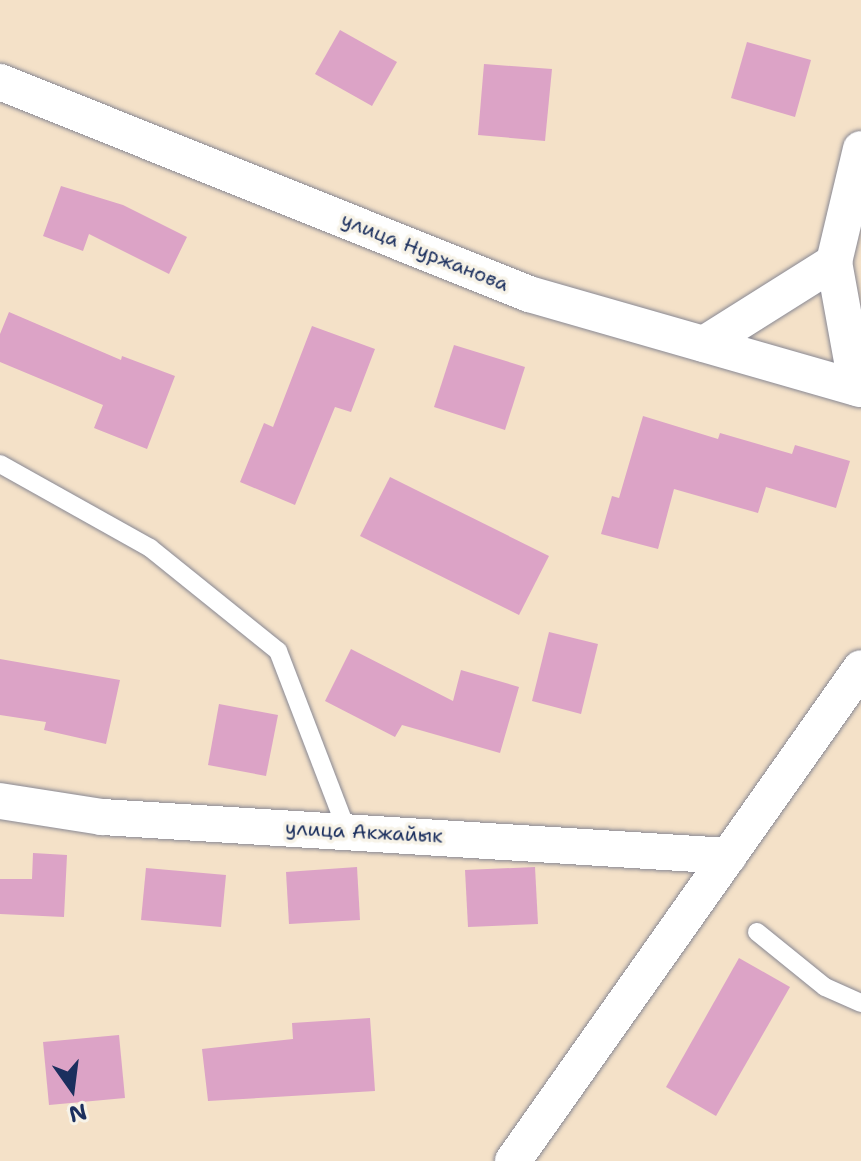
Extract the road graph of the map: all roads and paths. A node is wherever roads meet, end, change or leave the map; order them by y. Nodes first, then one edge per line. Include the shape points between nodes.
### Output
1 (0, 82) edge
2 (861, 149) edge
3 (834, 262) junction
4 (704, 344) junction
5 (859, 388) edge
6 (0, 464) edge
7 (861, 668) edge
8 (0, 801) edge
9 (347, 831) junction
10 (729, 856) junction
11 (757, 932) dead end
12 (861, 1003) edge
13 (513, 1161) edge

1 - 4 street, улица Нуржанова via 529,294
2 - 3 street
3 - 4 street
3 - 5 street
4 - 5 street, улица Нуржанова
6 - 9 lane via 150,548 278,651
7 - 10 street
8 - 9 street, улица Акжайык via 102,817
9 - 10 street, улица Акжайык
10 - 13 street
11 - 12 lane via 825,987

